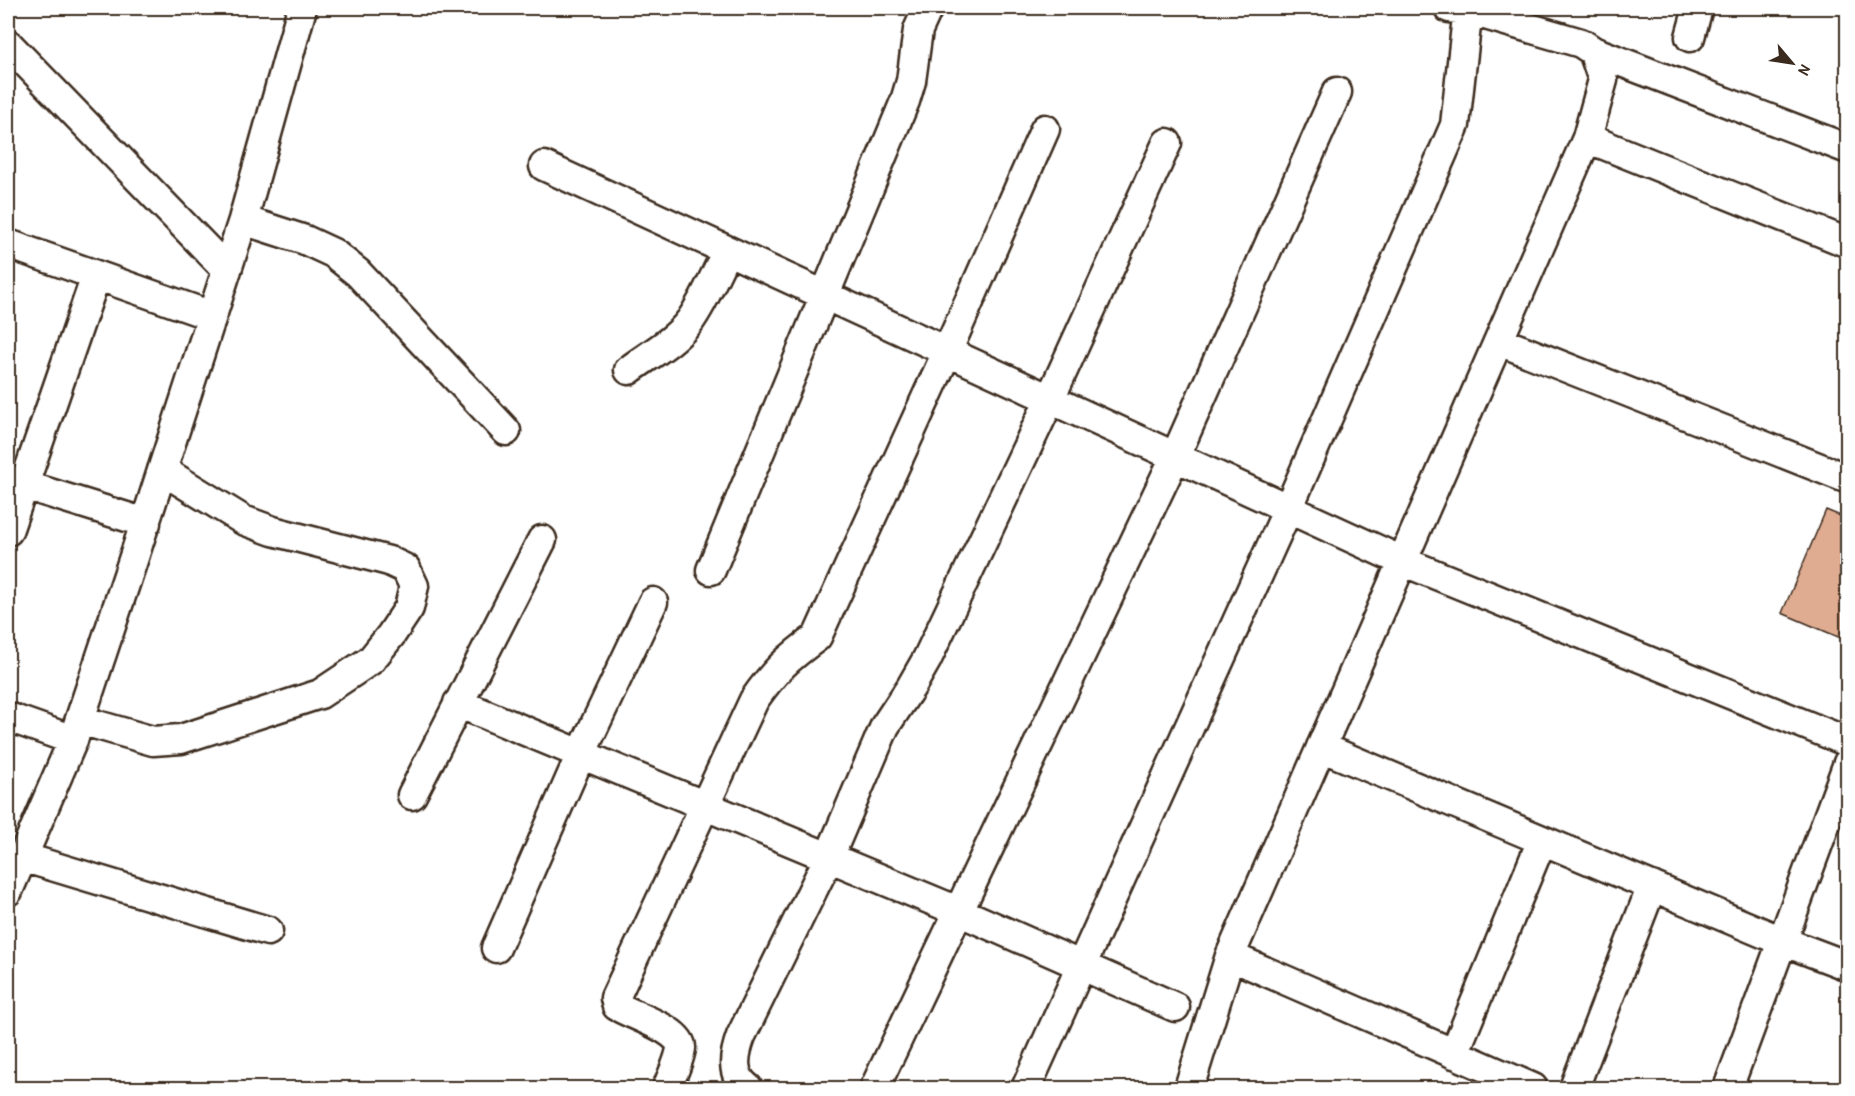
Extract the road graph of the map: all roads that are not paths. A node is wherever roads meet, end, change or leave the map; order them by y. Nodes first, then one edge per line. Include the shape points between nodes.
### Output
1 (302, 8) edge
2 (928, 8) edge
3 (1462, 8) edge
4 (1698, 8) edge
5 (1690, 37) dead end
6 (8, 44) edge
7 (1593, 51) junction
8 (1337, 92) dead end
9 (1045, 129) dead end
10 (1587, 138) junction
11 (1167, 143) dead end
12 (1848, 149) edge
13 (544, 166) dead end
14 (243, 220) junction
15 (1848, 243) edge
16 (8, 244) edge
17 (727, 251) junction
18 (227, 270) junction
19 (96, 276) junction
20 (824, 295) junction
21 (212, 316) junction
22 (1499, 341) junction
23 (947, 352) junction
24 (629, 370) dead end
25 (1050, 399) junction
26 (506, 431) dead end
27 (1175, 457) junction
28 (162, 470) junction
29 (1848, 479) edge
30 (16, 482) edge
31 (1288, 509) junction
32 (146, 523) junction
33 (8, 531) edge
34 (542, 540) dead end
35 (1402, 561) junction
36 (711, 570) dead end
37 (653, 602) dead end
38 (458, 703) junction
39 (8, 717) edge
40 (76, 730) junction
41 (1848, 742) edge
42 (1321, 747) junction
43 (581, 754) junction
44 (1848, 763) edge
45 (412, 795) dead end
46 (704, 805) junction
47 (1840, 806) edge
48 (1542, 840) junction
49 (22, 857) junction
50 (829, 857) junction
51 (1652, 886) junction
52 (8, 891) edge
53 (958, 911) junction
54 (268, 931) dead end
55 (1782, 940) junction
56 (496, 948) dead end
57 (1230, 956) junction
58 (1848, 966) edge
59 (1081, 967) junction
60 (1175, 1007) dead end
61 (1454, 1054) junction
62 (667, 1089) edge
63 (748, 1089) edge
64 (876, 1089) edge
65 (1026, 1089) edge
66 (1189, 1089) edge
67 (1533, 1089) edge
68 (1574, 1089) edge
69 (1728, 1089) edge

1 - 14 street
2 - 20 street via 918,30 905,101
3 - 7 street via 1581,43
3 - 31 street via 1455,125
4 - 5 street
6 - 18 street
7 - 10 street via 1603,80
7 - 12 street
8 - 27 street
9 - 23 street
10 - 15 street
10 - 22 street
11 - 25 street
13 - 17 street
14 - 18 street
14 - 26 street via 305,240 358,273
16 - 19 street
17 - 20 street
17 - 24 street via 689,322
18 - 21 street
19 - 21 street
19 - 30 street
20 - 23 street
20 - 36 street
21 - 28 street
22 - 29 street
22 - 35 street
23 - 25 street
23 - 46 street via 817,637 787,658 754,700
25 - 27 street
25 - 50 street via 927,659 885,726
27 - 31 street
27 - 53 street
28 - 32 street
28 - 40 street via 243,520 406,569 414,586 409,608 371,660 320,694 299,702 181,739 153,741
30 - 32 street
30 - 33 street
31 - 35 street
31 - 59 street
32 - 40 street
34 - 38 street
35 - 41 street
35 - 42 street
37 - 43 street
38 - 43 street
38 - 45 street
39 - 40 street
40 - 49 street
42 - 48 street
42 - 57 street
43 - 46 street
43 - 56 street
44 - 47 street
46 - 50 street
46 - 62 street via 615,998 617,1006 628,1013 677,1037 681,1047
47 - 55 street
48 - 51 street
48 - 61 street
49 - 52 street
49 - 54 street
50 - 53 street
50 - 63 street via 736,1048 734,1067
51 - 55 street
51 - 68 street
53 - 59 street
53 - 64 street
55 - 58 street
55 - 69 street
57 - 61 street
57 - 66 street
59 - 60 street
59 - 65 street
61 - 67 street

